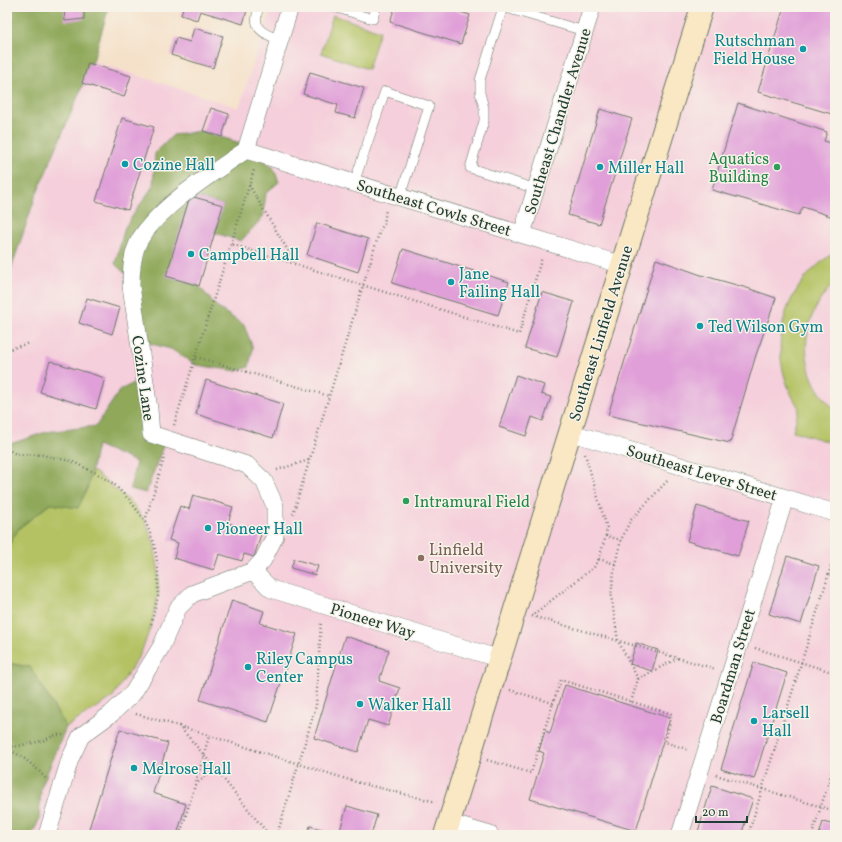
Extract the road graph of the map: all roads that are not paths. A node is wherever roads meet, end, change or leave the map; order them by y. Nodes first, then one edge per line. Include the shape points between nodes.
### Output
1 (259, 7) edge
2 (290, 7) edge
3 (334, 7) edge
4 (376, 7) edge
5 (503, 7) edge
6 (592, 7) edge
7 (702, 7) edge
8 (584, 31) junction
9 (280, 40) junction
10 (252, 152) junction
11 (354, 183) junction
12 (536, 189) junction
13 (395, 196) junction
14 (522, 234) junction
15 (622, 265) junction
16 (579, 435) junction
17 (785, 498) junction
18 (835, 513) edge
19 (253, 571) junction
20 (500, 659) junction
21 (450, 821) edge
22 (47, 835) edge
23 (490, 835) edge
24 (680, 835) edge

1 - 9 lane via 256,22 258,28
2 - 9 street
3 - 4 lane via 373,19
5 - 8 lane
5 - 12 lane via 480,80 484,121 470,168
6 - 8 street, Southeast Chandler Avenue
7 - 15 street, Southeast Linfield Avenue
8 - 12 street, Southeast Chandler Avenue
9 - 10 street
10 - 11 street, Southeast Cowls Street
10 - 19 street, Cozine Lane via 178,199 154,221 140,239 134,254 130,286 151,434 247,465 264,481 275,506 275,536 263,560
11 - 13 street, Southeast Cowls Street
11 - 13 lane via 385,91 428,106
12 - 14 street, Southeast Chandler Avenue
13 - 14 street, Southeast Cowls Street
14 - 15 street, Southeast Cowls Street
15 - 16 street, Southeast Linfield Avenue
16 - 17 street, Southeast Lever Street
16 - 20 street, Southeast Linfield Avenue via 523,613
17 - 18 street, Southeast Lever Street
17 - 24 street, Boardman Street
19 - 20 street, Pioneer Way via 271,589
19 - 22 street via 192,594 178,608 160,647 133,693 82,736 70,759
20 - 21 street, Southeast Linfield Avenue
21 - 23 street

